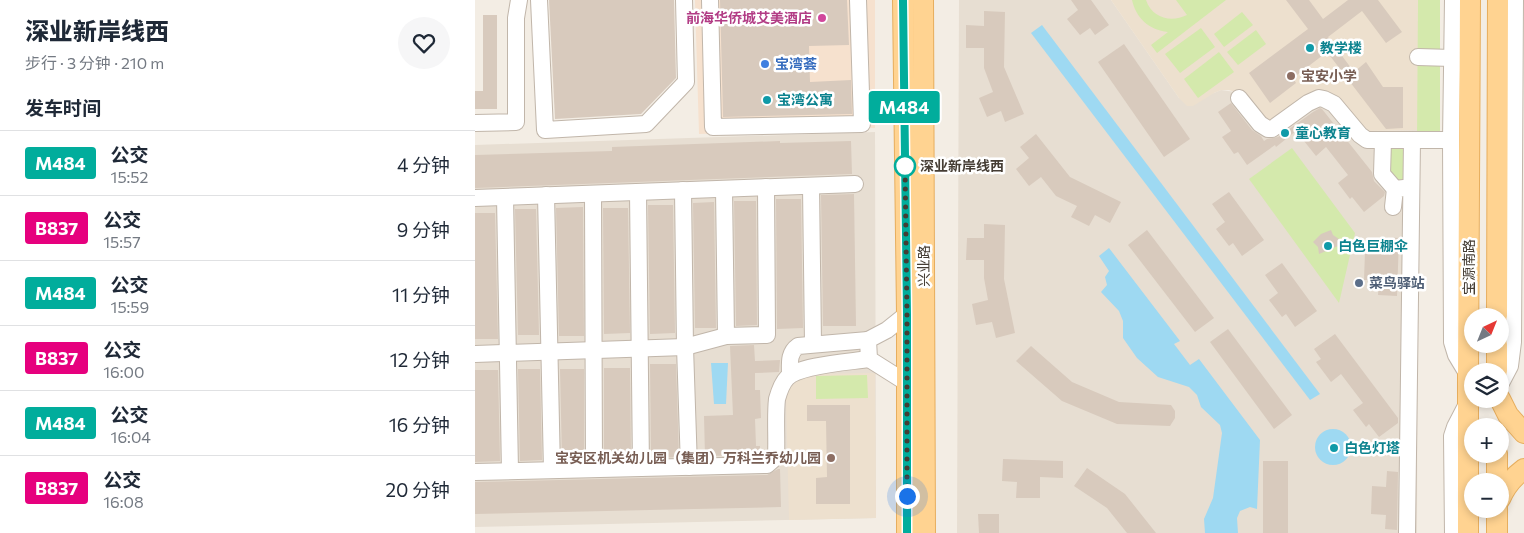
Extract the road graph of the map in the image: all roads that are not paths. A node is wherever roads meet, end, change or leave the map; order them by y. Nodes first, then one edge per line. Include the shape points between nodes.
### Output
1 (519, 0) edge
2 (539, 0) edge
3 (683, 0) edge
4 (710, 0) edge
5 (858, 0) edge
6 (903, 0) edge
7 (923, 0) edge
8 (1453, 0) edge
9 (1470, 0) edge
10 (1499, 0) edge
11 (1515, 0) edge
12 (1519, 36) edge
13 (1418, 57) dead end
14 (1452, 58) junction
15 (1239, 98) dead end
16 (475, 123) edge
17 (1378, 140) junction
18 (1412, 140) junction
19 (1451, 140) junction
20 (1469, 153) junction
21 (1498, 156) junction
22 (855, 184) dead end
23 (811, 186) junction
24 (766, 187) junction
25 (1411, 188) junction
26 (725, 189) junction
27 (1395, 189) junction
28 (683, 190) junction
29 (638, 192) junction
30 (593, 194) junction
31 (546, 195) junction
32 (505, 197) junction
33 (475, 198) edge
34 (1393, 206) dead end
35 (915, 292) junction
36 (1497, 308) edge
37 (907, 314) junction
38 (725, 336) junction
39 (868, 340) junction
40 (813, 344) junction
41 (685, 347) junction
42 (640, 349) junction
43 (593, 350) junction
44 (549, 352) junction
45 (507, 353) junction
46 (475, 354) edge
47 (869, 359) junction
48 (1468, 363) edge
49 (1509, 368) edge
50 (1464, 369) edge
51 (790, 375) junction
52 (907, 383) junction
53 (1465, 408) edge
54 (1468, 408) edge
55 (1504, 408) edge
56 (1524, 432) edge
57 (689, 467) junction
58 (641, 468) junction
59 (594, 469) junction
60 (1524, 469) edge
61 (552, 470) junction
62 (475, 472) edge
63 (509, 472) junction
64 (1509, 483) edge
65 (907, 533) edge
66 (925, 533) edge
67 (1407, 533) edge
68 (1453, 533) edge
69 (1468, 533) edge

1 - 16 street via 516,18 516,122
2 - 3 street via 545,130 645,124 687,82
4 - 5 street via 713,127 862,124
6 - 35 main road, 兴业路
7 - 35 main road, 兴业路
8 - 14 street
9 - 20 main road, 宝源南路
10 - 21 main road, 宝源南路
11 - 12 street
12 - 49 street via 1513,348
13 - 14 street
14 - 19 street
15 - 17 street via 1260,124 1269,129 1314,100 1324,99 1334,104 1363,138
17 - 18 street
17 - 27 street via 1382,174
18 - 19 street
18 - 25 street
19 - 50 street via 1452,342
20 - 21 main road via 1473,145 1486,141 1493,145
20 - 48 main road, 宝源南路
21 - 36 main road, 宝源南路
22 - 23 street
23 - 24 street
23 - 40 street
24 - 26 street
24 - 38 street via 767,335
25 - 27 street
25 - 67 street
26 - 28 street
26 - 38 street
27 - 34 street
28 - 29 street
28 - 41 street
29 - 30 street
29 - 42 street
30 - 31 street
30 - 43 street
31 - 32 street
31 - 44 street
32 - 33 street
32 - 45 street
35 - 37 main road, 兴业路
35 - 66 main road, 兴业路
37 - 39 street
37 - 52 main road, 兴业路
38 - 41 street
39 - 40 street
39 - 47 street
40 - 51 street via 795,348
41 - 42 street
41 - 57 street
42 - 43 street
42 - 58 street
43 - 44 street
43 - 59 street
44 - 45 street
44 - 61 street
45 - 46 street
45 - 63 street
47 - 51 street via 805,369
47 - 52 street
51 - 57 street via 781,386 777,399 776,457 767,465
52 - 65 main road, 兴业路
53 - 68 street via 1452,436
54 - 69 main road, 宝源南路
55 - 56 main road
57 - 58 street
58 - 59 street
59 - 61 street
60 - 64 main road
61 - 63 street
62 - 63 street

